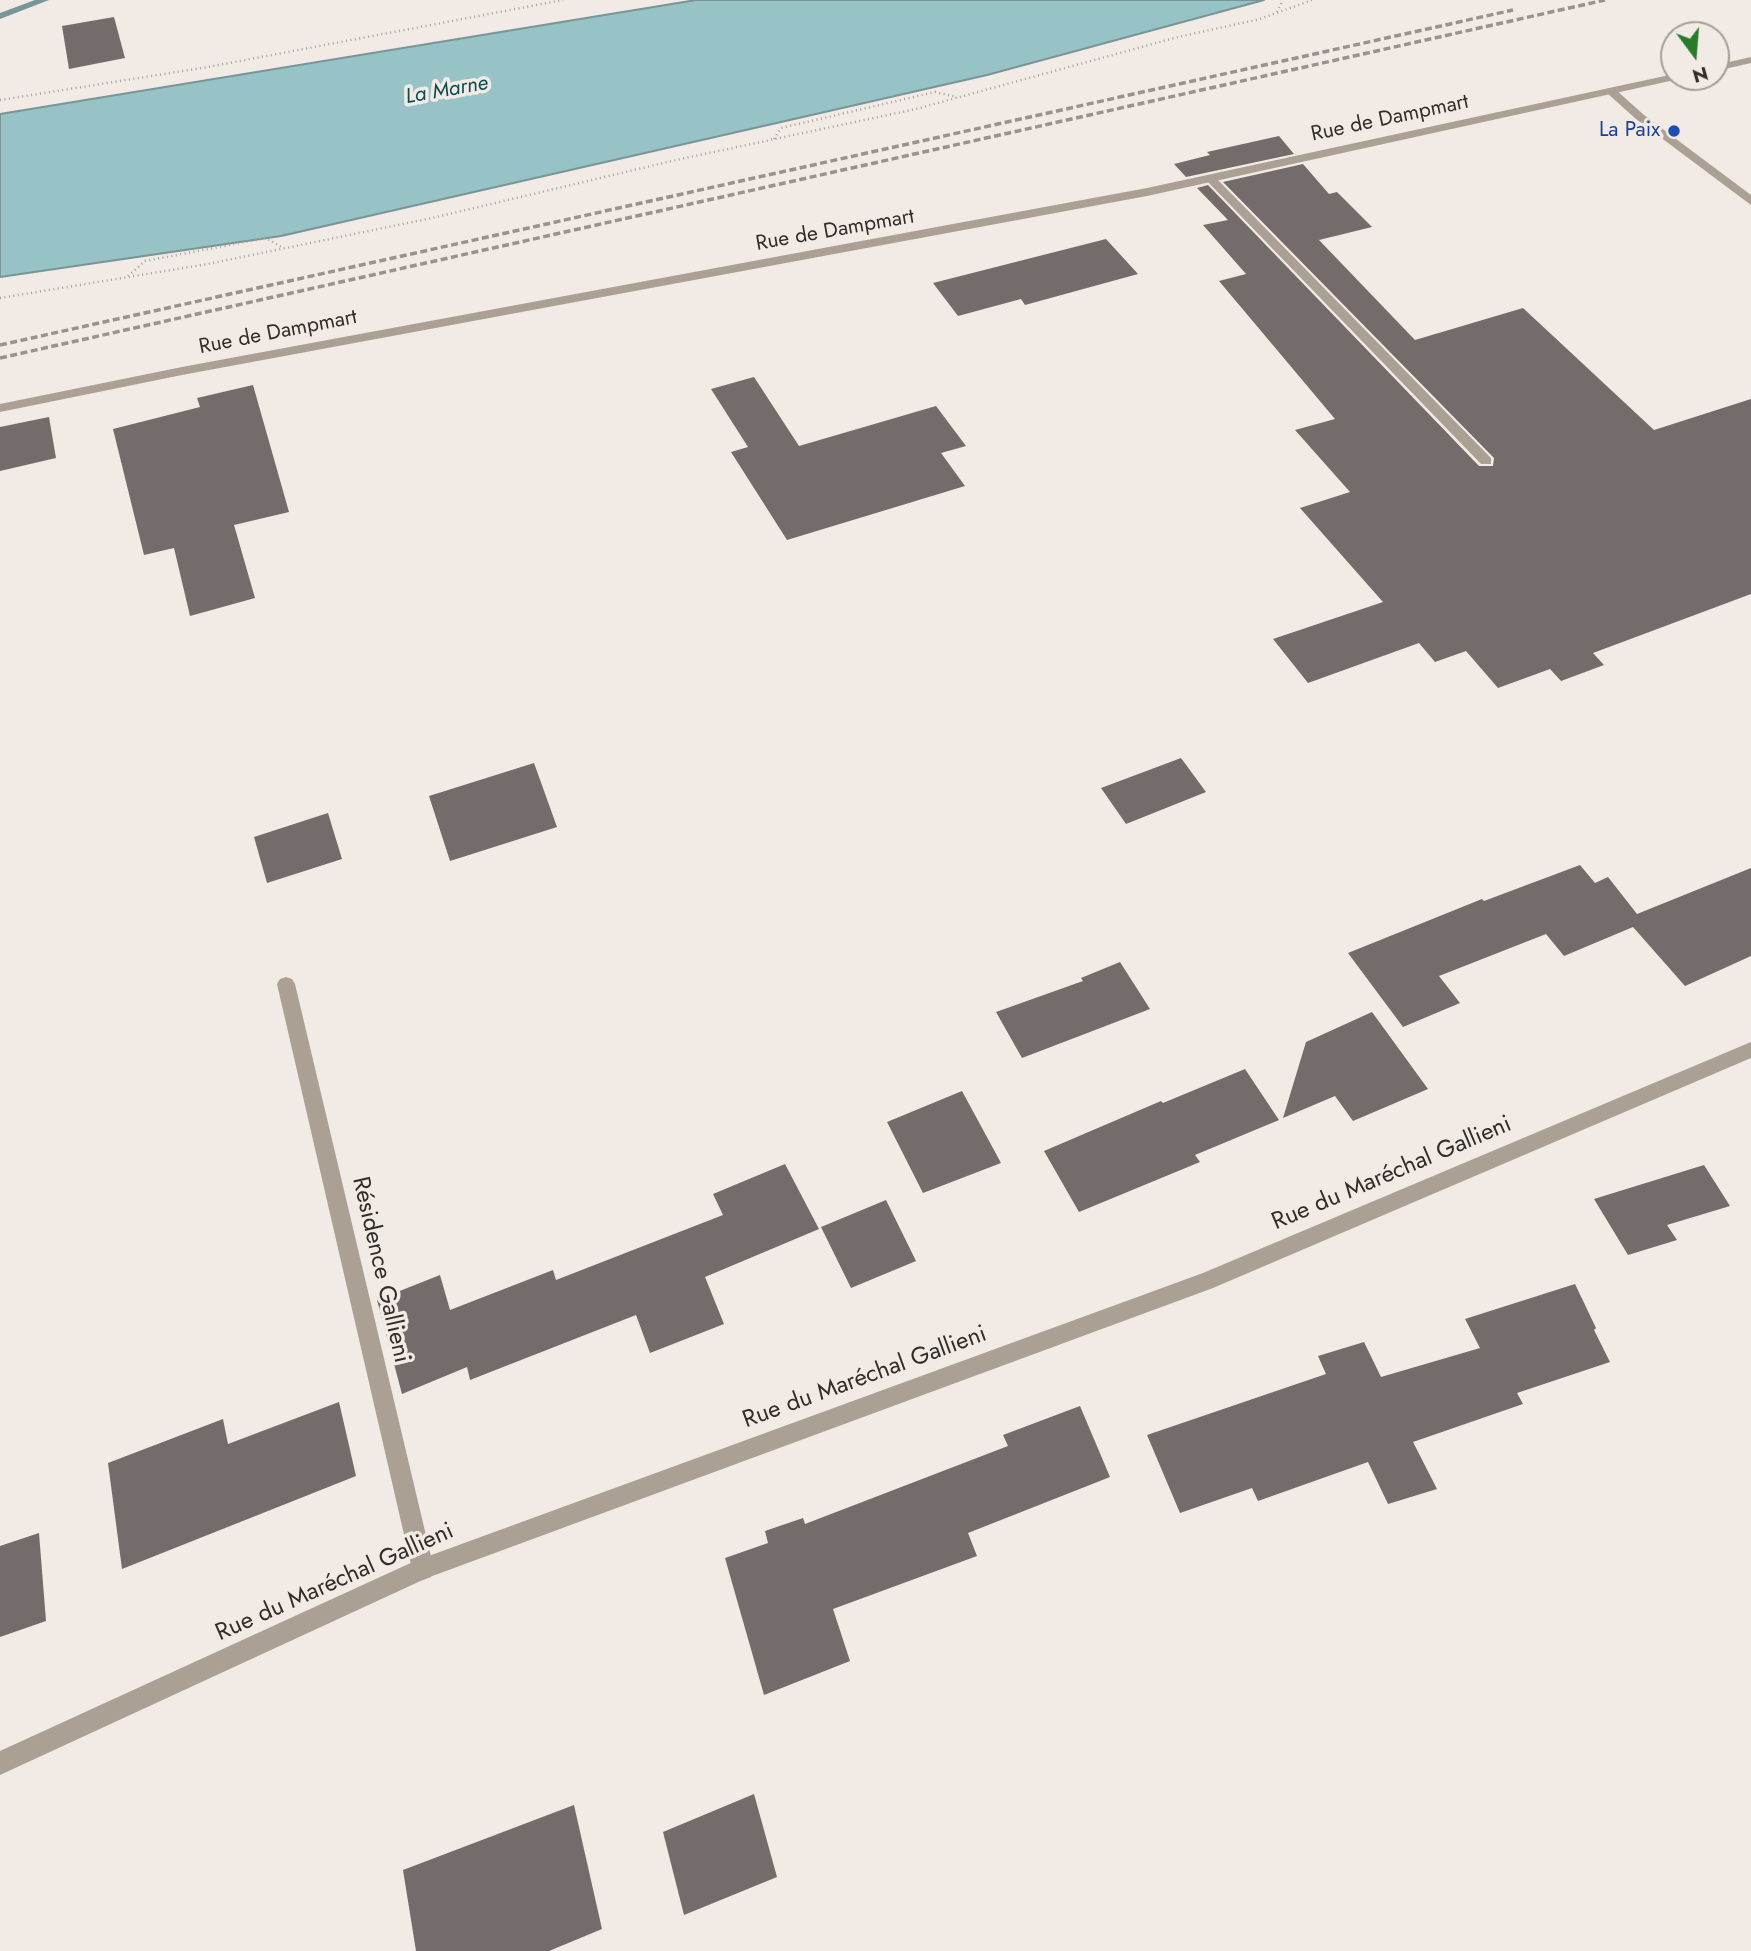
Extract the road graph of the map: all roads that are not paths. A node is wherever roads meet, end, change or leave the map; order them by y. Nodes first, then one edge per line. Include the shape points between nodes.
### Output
1 (1751, 60) edge
2 (1730, 65) edge
3 (1660, 81) edge
4 (1611, 92) junction
5 (1211, 178) junction
6 (1751, 201) edge
7 (0, 408) edge
8 (1486, 461) dead end
9 (286, 984) dead end
10 (1751, 1049) edge
11 (423, 1569) junction
12 (0, 1763) edge

1 - 2 street
3 - 4 street, Rue de Dampmart
4 - 5 street, Rue de Dampmart
4 - 6 street
5 - 7 street, Rue de Dampmart
5 - 8 street
9 - 11 street, Résidence Gallieni
10 - 11 street, Rue du Maréchal Gallieni via 1206,1281
11 - 12 street, Rue du Maréchal Gallieni

